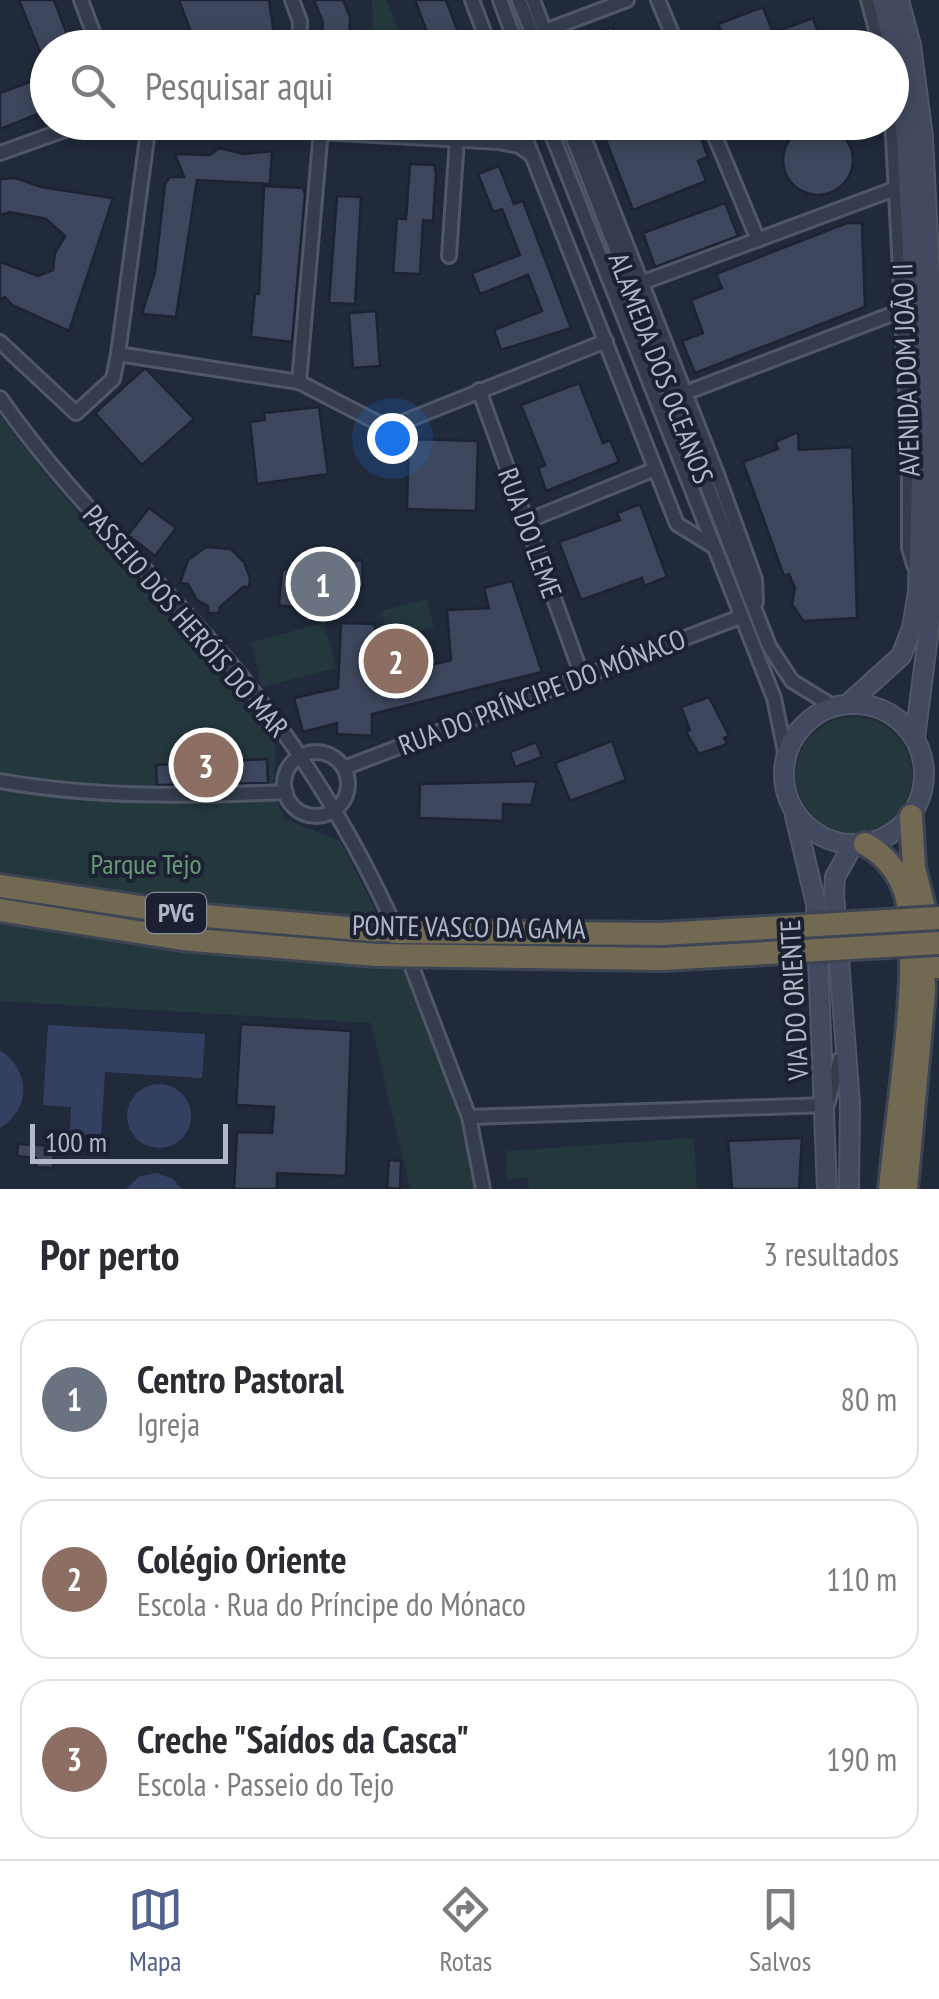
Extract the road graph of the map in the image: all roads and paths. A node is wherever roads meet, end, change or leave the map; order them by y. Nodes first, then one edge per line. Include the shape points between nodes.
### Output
1 (81, 0) edge
2 (292, 0) edge
3 (472, 0) edge
4 (500, 0) edge
5 (520, 0) edge
6 (533, 0) edge
7 (627, 0) edge
8 (658, 0) edge
9 (868, 0) edge
10 (882, 0) edge
11 (899, 0) edge
12 (92, 30) edge
13 (299, 30) edge
14 (483, 30) edge
15 (511, 30) edge
16 (531, 30) edge
17 (545, 30) edge
18 (548, 30) edge
19 (670, 30) edge
20 (876, 30) edge
21 (890, 30) edge
22 (907, 30) edge
23 (909, 38) edge
24 (36, 140) edge
25 (145, 140) edge
26 (320, 140) edge
27 (457, 140) joint
28 (503, 140) edge
29 (525, 140) edge
30 (553, 140) edge
31 (573, 140) edge
32 (585, 140) edge
33 (716, 140) edge
34 (894, 140) edge
35 (906, 140) edge
36 (499, 142) junction
37 (0, 153) edge
38 (532, 156) junction
39 (897, 188) junction
40 (758, 240) junction
41 (449, 256) dead end
42 (641, 283) junction
43 (903, 310) junction
44 (0, 342) edge
45 (606, 342) junction
46 (118, 354) junction
47 (299, 382) junction
48 (479, 390) junction
49 (685, 393) junction
50 (0, 398) edge
51 (655, 469) junction
52 (525, 522) junction
53 (711, 545) junction
54 (918, 578) junction
55 (756, 614) junction
56 (740, 617) junction
57 (582, 676) junction
58 (841, 706) junction
59 (915, 738) junction
60 (300, 756) junction
61 (786, 758) junction
62 (344, 768) junction
63 (0, 781) edge
64 (286, 792) junction
65 (335, 810) junction
66 (794, 811) junction
67 (911, 816) junction
68 (859, 844) junction
69 (0, 886) edge
70 (920, 890) junction
71 (0, 910) edge
72 (939, 918) edge
73 (939, 943) edge
74 (939, 967) edge
75 (844, 1014) junction
76 (827, 1105) junction
77 (469, 1117) junction
78 (483, 1189) edge
79 (827, 1189) edge
80 (848, 1189) edge
81 (890, 1189) edge
82 (906, 1189) edge

1 - 12 street
2 - 13 street
3 - 14 street
4 - 15 street
5 - 16 street
6 - 17 street
7 - 18 street
8 - 19 street
9 - 20 street
10 - 21 main road, AVENIDA DOM JOÃO II
11 - 22 main road, AVENIDA DOM JOÃO II
23 - 59 main road, AVENIDA DOM JOÃO II via 923,136 938,442 938,548
24 - 37 street
25 - 46 street
26 - 47 street
27 - 36 street
27 - 41 street
28 - 36 street
29 - 38 street, ALAMEDA DOS OCEANOS
30 - 53 street, ALAMEDA DOS OCEANOS
31 - 55 street, ALAMEDA DOS OCEANOS
32 - 42 street, ALAMEDA DOS OCEANOS
33 - 40 street
34 - 39 street
35 - 54 main road, AVENIDA DOM JOÃO II via 922,442
36 - 38 street
38 - 45 street, ALAMEDA DOS OCEANOS
39 - 40 street
39 - 43 street
40 - 42 street
42 - 49 street, ALAMEDA DOS OCEANOS
43 - 49 street
43 - 54 street via 909,548
44 - 46 street via 76,413 113,379
45 - 48 street
45 - 51 street, ALAMEDA DOS OCEANOS
46 - 47 street
47 - 48 street via 388,428
48 - 52 street, RUA DO LEME
49 - 55 street, ALAMEDA DOS OCEANOS via 755,579
50 - 60 street, PASSEIO DOS HERÓIS DO MAR via 88,508 238,673
51 - 52 street
51 - 53 street, ALAMEDA DOS OCEANOS via 677,524
52 - 57 street, RUA DO LEME
53 - 56 street, ALAMEDA DOS OCEANOS
54 - 58 main road, AVENIDA DOM JOÃO II via 904,649 885,673
55 - 58 street, ALAMEDA DOS OCEANOS via 784,672
56 - 57 street, RUA DO PRÍNCIPE DO MÓNACO
56 - 61 street, ALAMEDA DOS OCEANOS via 777,708
57 - 62 street, RUA DO PRÍNCIPE DO MÓNACO
58 - 59 main road via 886,712
58 - 61 main road via 812,718
59 - 67 main road via 925,778
60 - 62 street via 327,754
60 - 64 street via 288,770
60 - 65 street, PASSEIO DOS HERÓIS DO MAR
61 - 66 main road
62 - 65 street via 347,792
63 - 64 street via 144,796
64 - 65 street via 308,814
65 - 77 street, PASSEIO DOS HERÓIS DO MAR via 386,908
66 - 68 main road via 830,840
66 - 76 main road, VIA DO ORIENTE via 816,904
67 - 68 main road via 898,830
67 - 70 highway
68 - 75 main road, VIA DO ORIENTE via 835,877
68 - 81 highway via 891,865 908,904 908,992
69 - 72 highway, PONTE VASCO DA GAMA / PVG, bridge via 193,916 427,933 646,934
70 - 74 highway
70 - 82 highway via 924,992
71 - 73 highway, PONTE VASCO DA GAMA / PVG, bridge via 268,948 496,960 663,959
75 - 76 street via 840,1072
75 - 80 main road, VIA DO ORIENTE
76 - 77 street
76 - 79 main road, VIA DO ORIENTE
76 - 80 main road via 840,1131
77 - 78 street, PASSEIO DOS HERÓIS DO MAR

